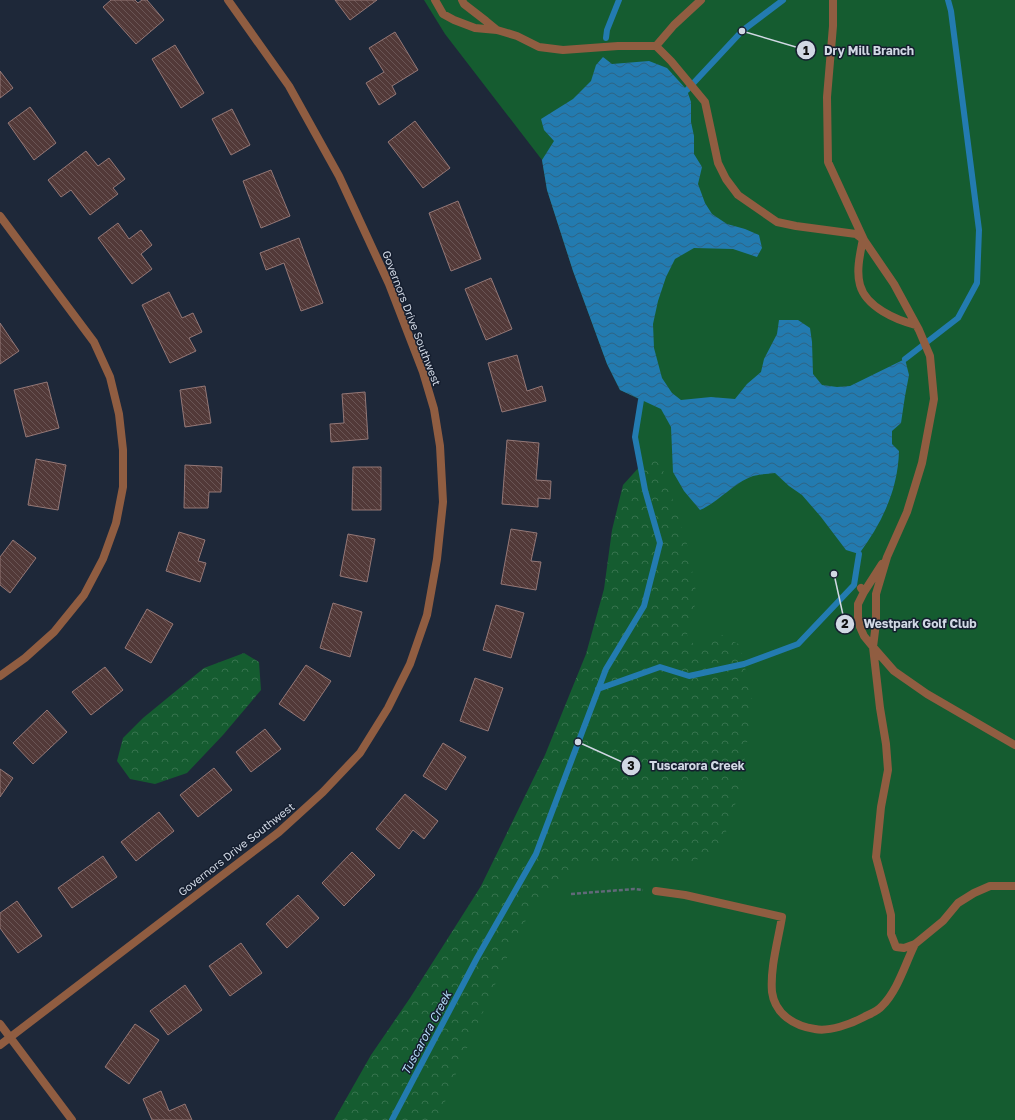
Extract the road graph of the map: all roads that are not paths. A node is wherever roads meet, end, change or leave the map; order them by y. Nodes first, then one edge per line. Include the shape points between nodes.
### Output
1 (228, 0) edge
2 (435, 0) edge
3 (462, 0) edge
4 (701, 0) edge
5 (833, 1) edge
6 (497, 30) junction
7 (656, 46) junction
8 (0, 216) edge
9 (864, 240) junction
10 (918, 327) junction
11 (887, 557) junction
12 (873, 647) junction
13 (0, 676) edge
14 (1015, 745) edge
15 (1015, 886) edge
16 (656, 892) dead end
17 (915, 944) junction
18 (0, 1024) edge
19 (10, 1038) junction
20 (0, 1045) edge
21 (72, 1120) edge

1 - 19 street, Governors Drive Southwest via 289,86 339,176 389,284 423,372 434,409 440,446 443,502 437,559 427,614 410,664 388,708 360,753 323,792 279,832
2 - 6 street via 444,14 454,20 475,28
3 - 6 street
4 - 7 street
5 - 9 street via 827,97 828,162
6 - 7 street via 539,47 563,50
7 - 9 street via 705,102 718,163 738,195 777,222 856,234
8 - 13 street via 94,342 110,377 120,414 123,450 123,487 116,523 103,559 84,595 54,632
9 - 10 street via 894,284
9 - 10 street via 859,267 863,294 879,309
10 - 11 street via 930,356 934,399 922,463 907,512
11 - 12 street via 876,594
11 - 12 street via 862,590 858,604 860,627
12 - 14 street via 894,670 927,694
12 - 17 street via 888,770 880,806 876,857 891,915 891,934 896,947 904,948
15 - 17 street via 990,886 974,892 958,903 943,921
16 - 17 street via 685,895 782,917 772,972 772,993 777,1007 785,1018 815,1030 851,1024 882,1007 893,992
18 - 19 street
19 - 20 street, Governors Drive Southwest
19 - 21 street

